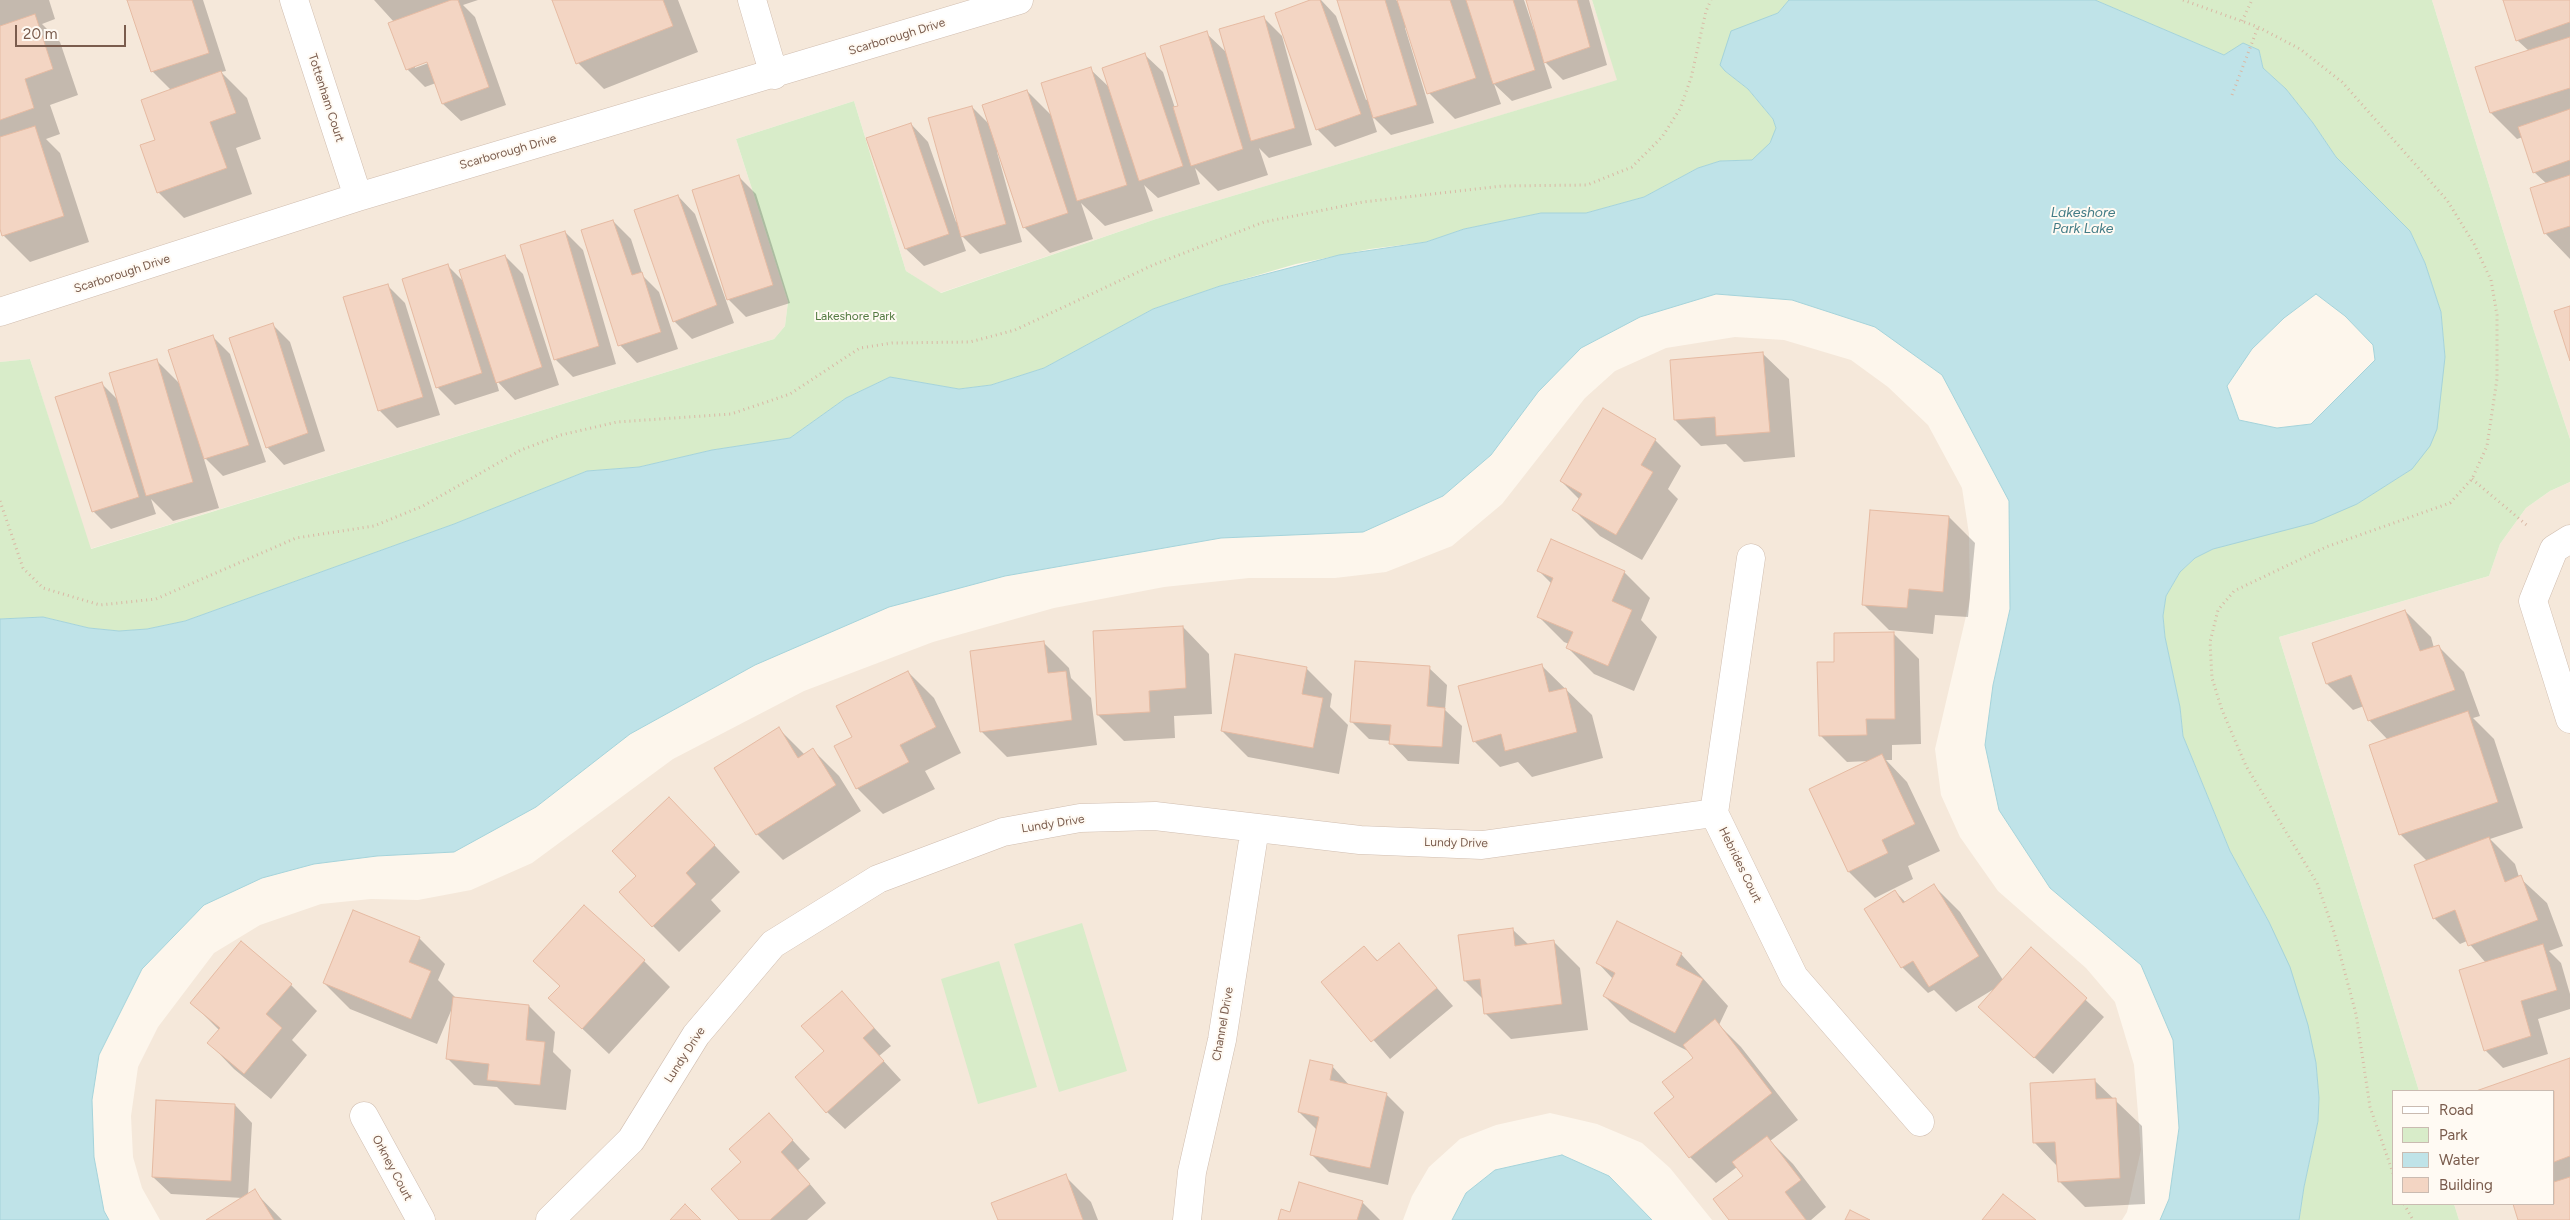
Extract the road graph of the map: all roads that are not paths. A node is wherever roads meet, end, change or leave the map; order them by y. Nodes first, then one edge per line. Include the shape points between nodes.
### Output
1 (294, 0) edge
2 (752, 0) edge
3 (1019, 0) edge
4 (774, 74) junction
5 (358, 197) junction
6 (0, 312) edge
7 (2562, 544) edge
8 (1751, 558) dead end
9 (2570, 719) edge
10 (1714, 813) junction
11 (1255, 828) junction
12 (364, 1116) dead end
13 (1920, 1122) dead end
14 (421, 1220) edge
15 (550, 1220) edge
16 (1187, 1220) edge

1 - 5 street, Tottenham Court
2 - 4 street
3 - 4 street, Scarborough Drive
4 - 5 street, Scarborough Drive
5 - 6 street, Scarborough Drive
7 - 9 street via 2533,601
8 - 10 street, Hebrides Court
10 - 11 street, Lundy Drive via 1482,845 1360,840
10 - 13 street, Hebrides Court via 1794,977
11 - 15 street, Lundy Drive via 1155,816 1080,818 1003,832 878,879 774,944 696,1035 631,1140
11 - 16 street, Channel Drive via 1222,1040 1192,1172
12 - 14 street, Orkney Court

